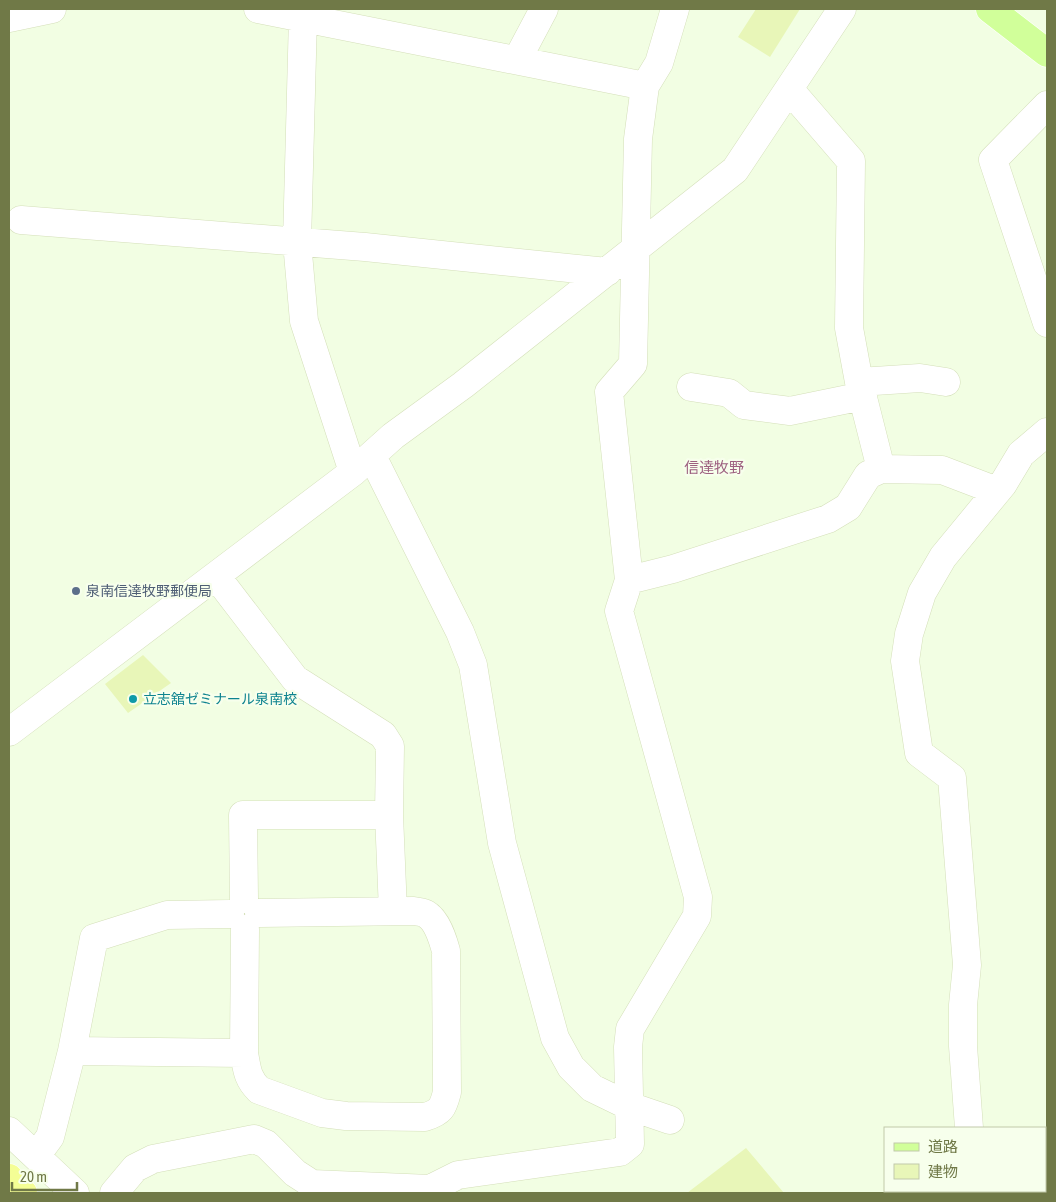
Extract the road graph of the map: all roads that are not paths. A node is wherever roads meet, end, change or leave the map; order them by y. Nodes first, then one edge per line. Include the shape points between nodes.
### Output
1 (52, 9) edge
2 (258, 9) edge
3 (544, 9) edge
4 (675, 9) edge
5 (842, 9) edge
6 (990, 9) edge
7 (303, 17) junction
8 (9, 18) edge
9 (1047, 53) edge
10 (517, 60) junction
11 (645, 86) junction
12 (789, 89) junction
13 (1047, 105) edge
14 (21, 220) dead end
15 (297, 242) junction
16 (635, 249) junction
17 (607, 272) junction
18 (1047, 323) edge
19 (946, 382) dead end
20 (691, 387) dead end
21 (861, 389) junction
22 (1047, 432) edge
23 (362, 464) junction
24 (880, 469) junction
25 (997, 491) junction
26 (216, 576) junction
27 (629, 580) junction
28 (9, 732) edge
29 (389, 815) junction
30 (393, 911) junction
31 (244, 914) junction
32 (72, 1051) junction
33 (244, 1053) junction
34 (629, 1106) junction
35 (670, 1120) dead end
36 (969, 1127) edge
37 (9, 1131) edge
38 (36, 1156) junction
39 (9, 1178) edge
40 (23, 1193) edge
41 (75, 1193) edge
42 (114, 1193) edge

1 - 8 street
2 - 7 street
3 - 10 street
4 - 11 street via 659,63
5 - 12 street
6 - 9 main road
7 - 10 street
7 - 15 street
10 - 11 street
11 - 16 street via 638,139
12 - 16 street via 735,170
12 - 21 street via 851,161 849,328
13 - 18 street via 993,160
14 - 15 street
15 - 17 street
15 - 23 street via 304,321
16 - 17 street
16 - 27 street via 633,364 609,392
17 - 23 street via 393,436
19 - 21 street via 920,378
20 - 21 street via 729,393 744,404 790,411
21 - 24 street
22 - 25 street via 1021,454
23 - 26 street
23 - 34 street via 460,632 473,665 502,842 555,1038 571,1067 592,1088
24 - 25 street via 942,470
24 - 27 street via 868,475 848,507 828,519
25 - 36 street via 943,557 922,593 909,634 905,661 919,753 952,778 967,965 963,1046
26 - 28 street
26 - 29 street via 295,678 383,735 390,746
27 - 34 street via 619,611 698,897 697,916 630,1029
29 - 30 street
29 - 31 street via 243,815
30 - 31 street
30 - 33 street via 426,914 442,936 446,951 447,1092 445,1103 437,1113 425,1117 322,1113 259,1090 247,1073
31 - 32 street via 167,914 94,938
31 - 33 street
32 - 33 street
32 - 38 street via 50,1137
34 - 35 street
34 - 42 street via 630,1144 620,1152 458,1175 430,1189 312,1184 294,1173 266,1144 254,1139 153,1158 135,1168
37 - 38 street
38 - 41 street
39 - 40 highway

